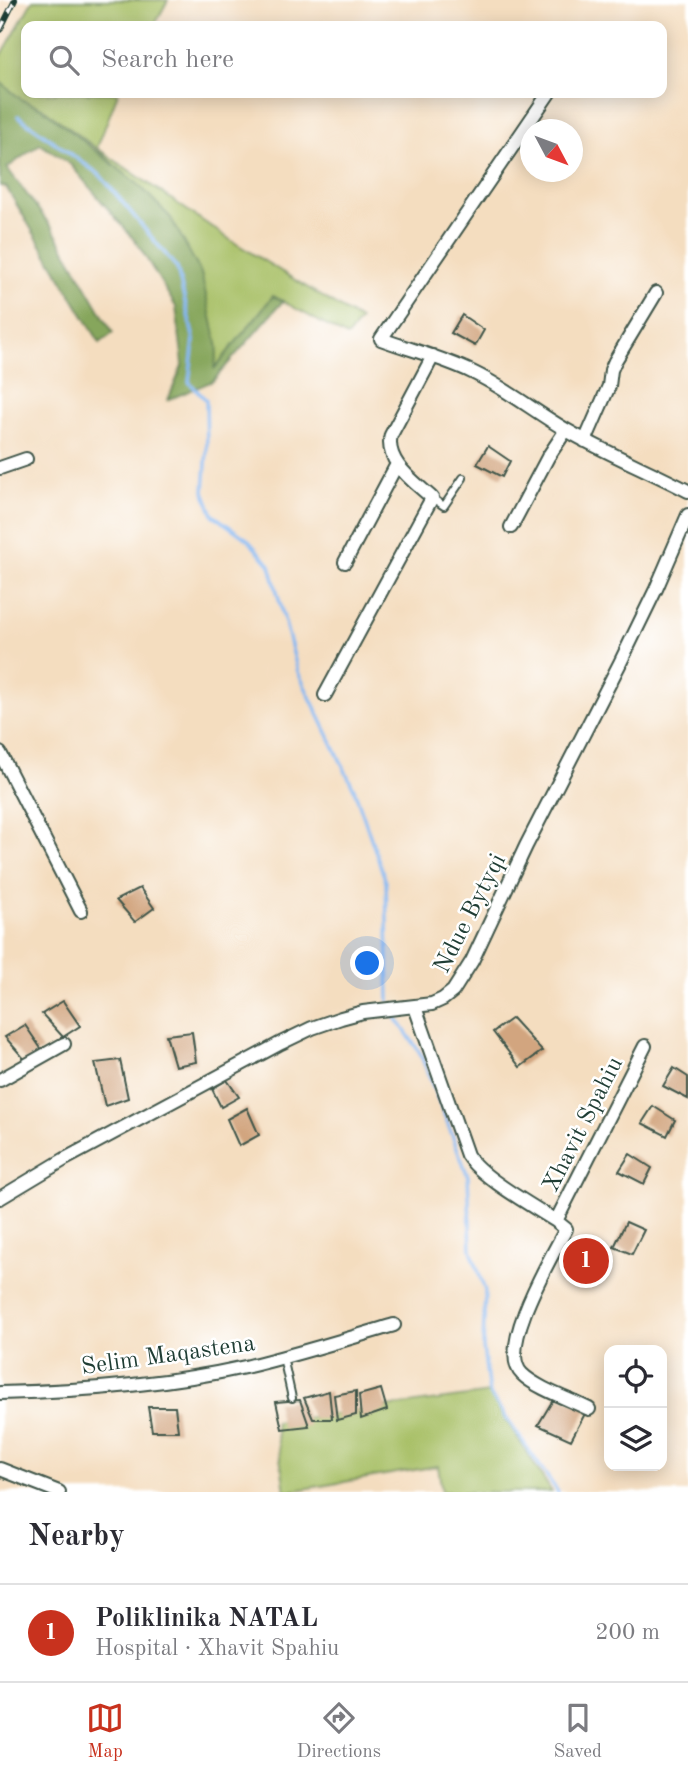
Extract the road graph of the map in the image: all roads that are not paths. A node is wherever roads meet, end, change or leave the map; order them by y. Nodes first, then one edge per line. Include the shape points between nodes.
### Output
1 (546, 98) edge
2 (656, 293) dead end
3 (433, 356) junction
4 (566, 430) junction
5 (585, 441) junction
6 (26, 458) dead end
7 (397, 464) junction
8 (0, 468) edge
9 (463, 478) dead end
10 (688, 491) edge
11 (432, 498) junction
12 (688, 515) edge
13 (511, 527) dead end
14 (345, 562) dead end
15 (325, 695) dead end
16 (0, 753) edge
17 (82, 911) dead end
18 (415, 1007) junction
19 (64, 1044) dead end
20 (645, 1046) dead end
21 (0, 1080) edge
22 (0, 1198) edge
23 (556, 1221) junction
24 (394, 1325) dead end
25 (283, 1357) junction
26 (0, 1393) edge
27 (292, 1398) dead end
28 (589, 1409) dead end
29 (0, 1469) edge
30 (59, 1492) edge

1 - 3 street via 381,339
2 - 5 street via 611,370 609,386
3 - 4 street via 501,387
3 - 7 street via 390,435 390,453
4 - 5 street
4 - 13 street
5 - 10 street
6 - 8 street
7 - 11 street
7 - 14 street
9 - 11 lane via 444,506
11 - 15 street
12 - 18 street, Ndue Bytyqi via 472,961 453,991 432,1004
16 - 17 street
18 - 22 street, Ndue Bytyqi via 363,1012 281,1042
18 - 23 street, Xhavit Spahiu via 472,1163
19 - 21 street
20 - 23 street, Xhavit Spahiu
23 - 28 street, Xhavit Spahiu via 566,1228 526,1311 514,1357 516,1367 532,1382
24 - 25 street, Selim Maqastena
25 - 26 street, Selim Maqastena via 150,1382
25 - 27 lane
29 - 30 street

